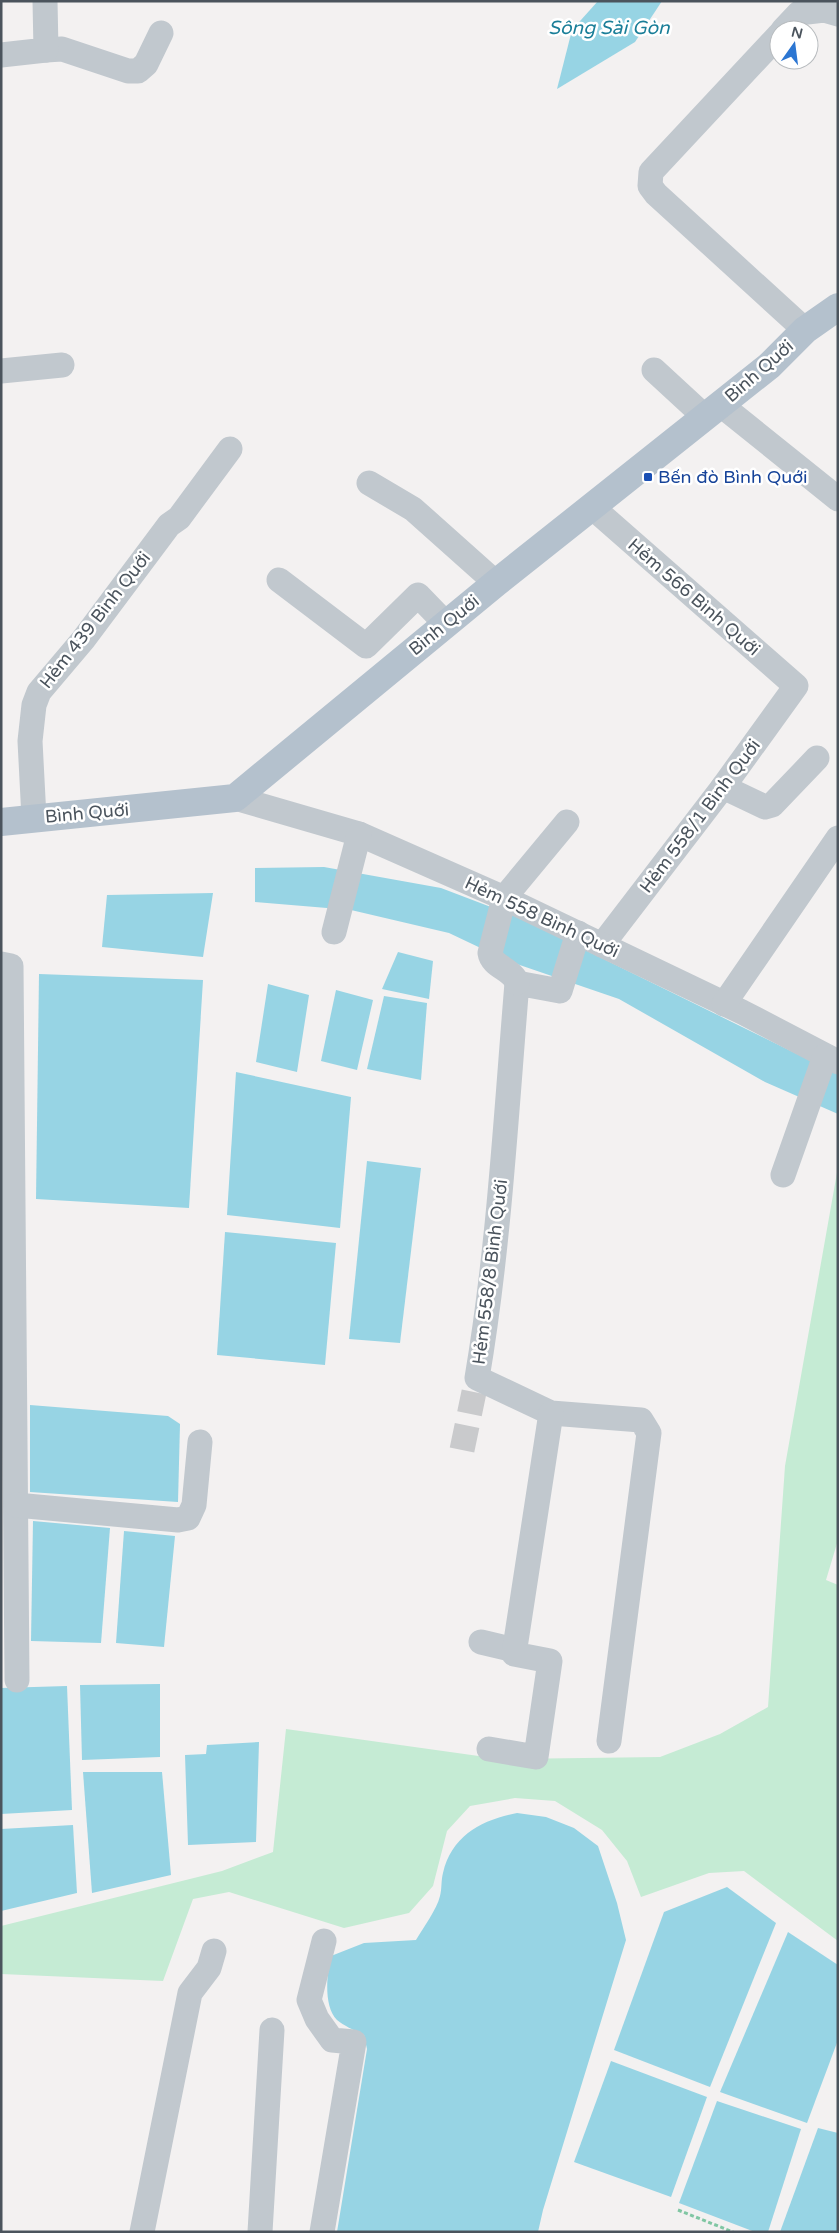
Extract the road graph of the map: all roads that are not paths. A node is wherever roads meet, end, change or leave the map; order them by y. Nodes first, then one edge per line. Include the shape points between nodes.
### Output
1 (45, 1) edge
2 (838, 14) edge
3 (792, 20) edge
4 (161, 33) dead end
5 (769, 46) edge
6 (46, 50) junction
7 (1, 55) edge
8 (838, 307) edge
9 (805, 330) junction
10 (62, 365) dead end
11 (654, 370) dead end
12 (1, 371) edge
13 (713, 411) junction
14 (230, 449) dead end
15 (369, 483) dead end
16 (838, 499) edge
17 (592, 507) junction
18 (279, 580) dead end
19 (496, 583) junction
20 (446, 624) junction
21 (796, 686) joint
22 (817, 758) dead end
23 (723, 787) junction
24 (235, 798) junction
25 (34, 818) junction
26 (1, 822) edge
27 (567, 822) dead end
28 (359, 834) junction
29 (838, 838) edge
30 (503, 902) junction
31 (337, 923) dead end
32 (577, 937) junction
33 (602, 944) junction
34 (1, 964) edge
35 (517, 983) junction
36 (724, 1004) junction
37 (829, 1060) edge
38 (783, 1175) dead end
39 (7, 1182) edge
40 (7, 1277) edge
41 (8, 1362) edge
42 (551, 1412) junction
43 (200, 1442) dead end
44 (16, 1505) junction
45 (481, 1642) dead end
46 (515, 1650) junction
47 (17, 1680) dead end
48 (609, 1741) dead end
49 (489, 1749) dead end
50 (324, 1941) dead end
51 (214, 1951) dead end
52 (272, 2030) dead end
53 (142, 2232) edge
54 (260, 2232) edge
55 (322, 2232) edge

1 - 6 street
2 - 3 street via 824,10 799,13
4 - 6 street via 146,64 138,72 62,49
5 - 9 street via 651,172 650,186
6 - 7 street
8 - 9 main road, Bình Quới
9 - 13 main road, Bình Quới via 769,366
10 - 12 street
11 - 13 street
13 - 16 street
13 - 17 main road, Bình Quới
14 - 25 street, Hẻm 439 Bình Quới via 83,640 38,692 30,741
15 - 19 street via 413,509
17 - 19 main road, Bình Quới
17 - 21 street, Hẻm 566 Bình Quới
18 - 20 street via 366,646 418,595
19 - 20 main road, Bình Quới
20 - 24 main road, Bình Quới
21 - 23 street, Hẻm 558/1 Bình Quới
22 - 23 street via 772,805 765,807
23 - 33 street, Hẻm 558/1 Bình Quới
24 - 25 main road, Bình Quới
24 - 28 street, Hẻm 558 Bình Quới
25 - 26 main road, Bình Quới
27 - 30 street
28 - 30 street, Hẻm 558 Bình Quới
28 - 31 street
29 - 36 street
30 - 32 street, Hẻm 558 Bình Quới
30 - 35 street via 490,951 492,959 512,974
32 - 33 street, Hẻm 558 Bình Quới
32 - 35 street via 560,991
33 - 36 street, Hẻm 558 Bình Quới
34 - 39 street via 11,966
35 - 42 street, Hẻm 558/8 Bình Quới via 494,1253 476,1385
36 - 37 street, Hẻm 558 Bình Quới
37 - 38 street via 807,1106
39 - 40 street
40 - 41 street
41 - 44 street
42 - 46 street
42 - 48 street, Hẻm 558/8 Bình Quới via 641,1420 649,1433
43 - 44 street via 194,1505 188,1518 178,1520
44 - 47 street
45 - 46 street
46 - 49 street via 514,1654 550,1661 536,1757
50 - 55 street via 309,2000 332,2040 354,2042
51 - 53 street via 208,1968 188,2000
52 - 54 street

